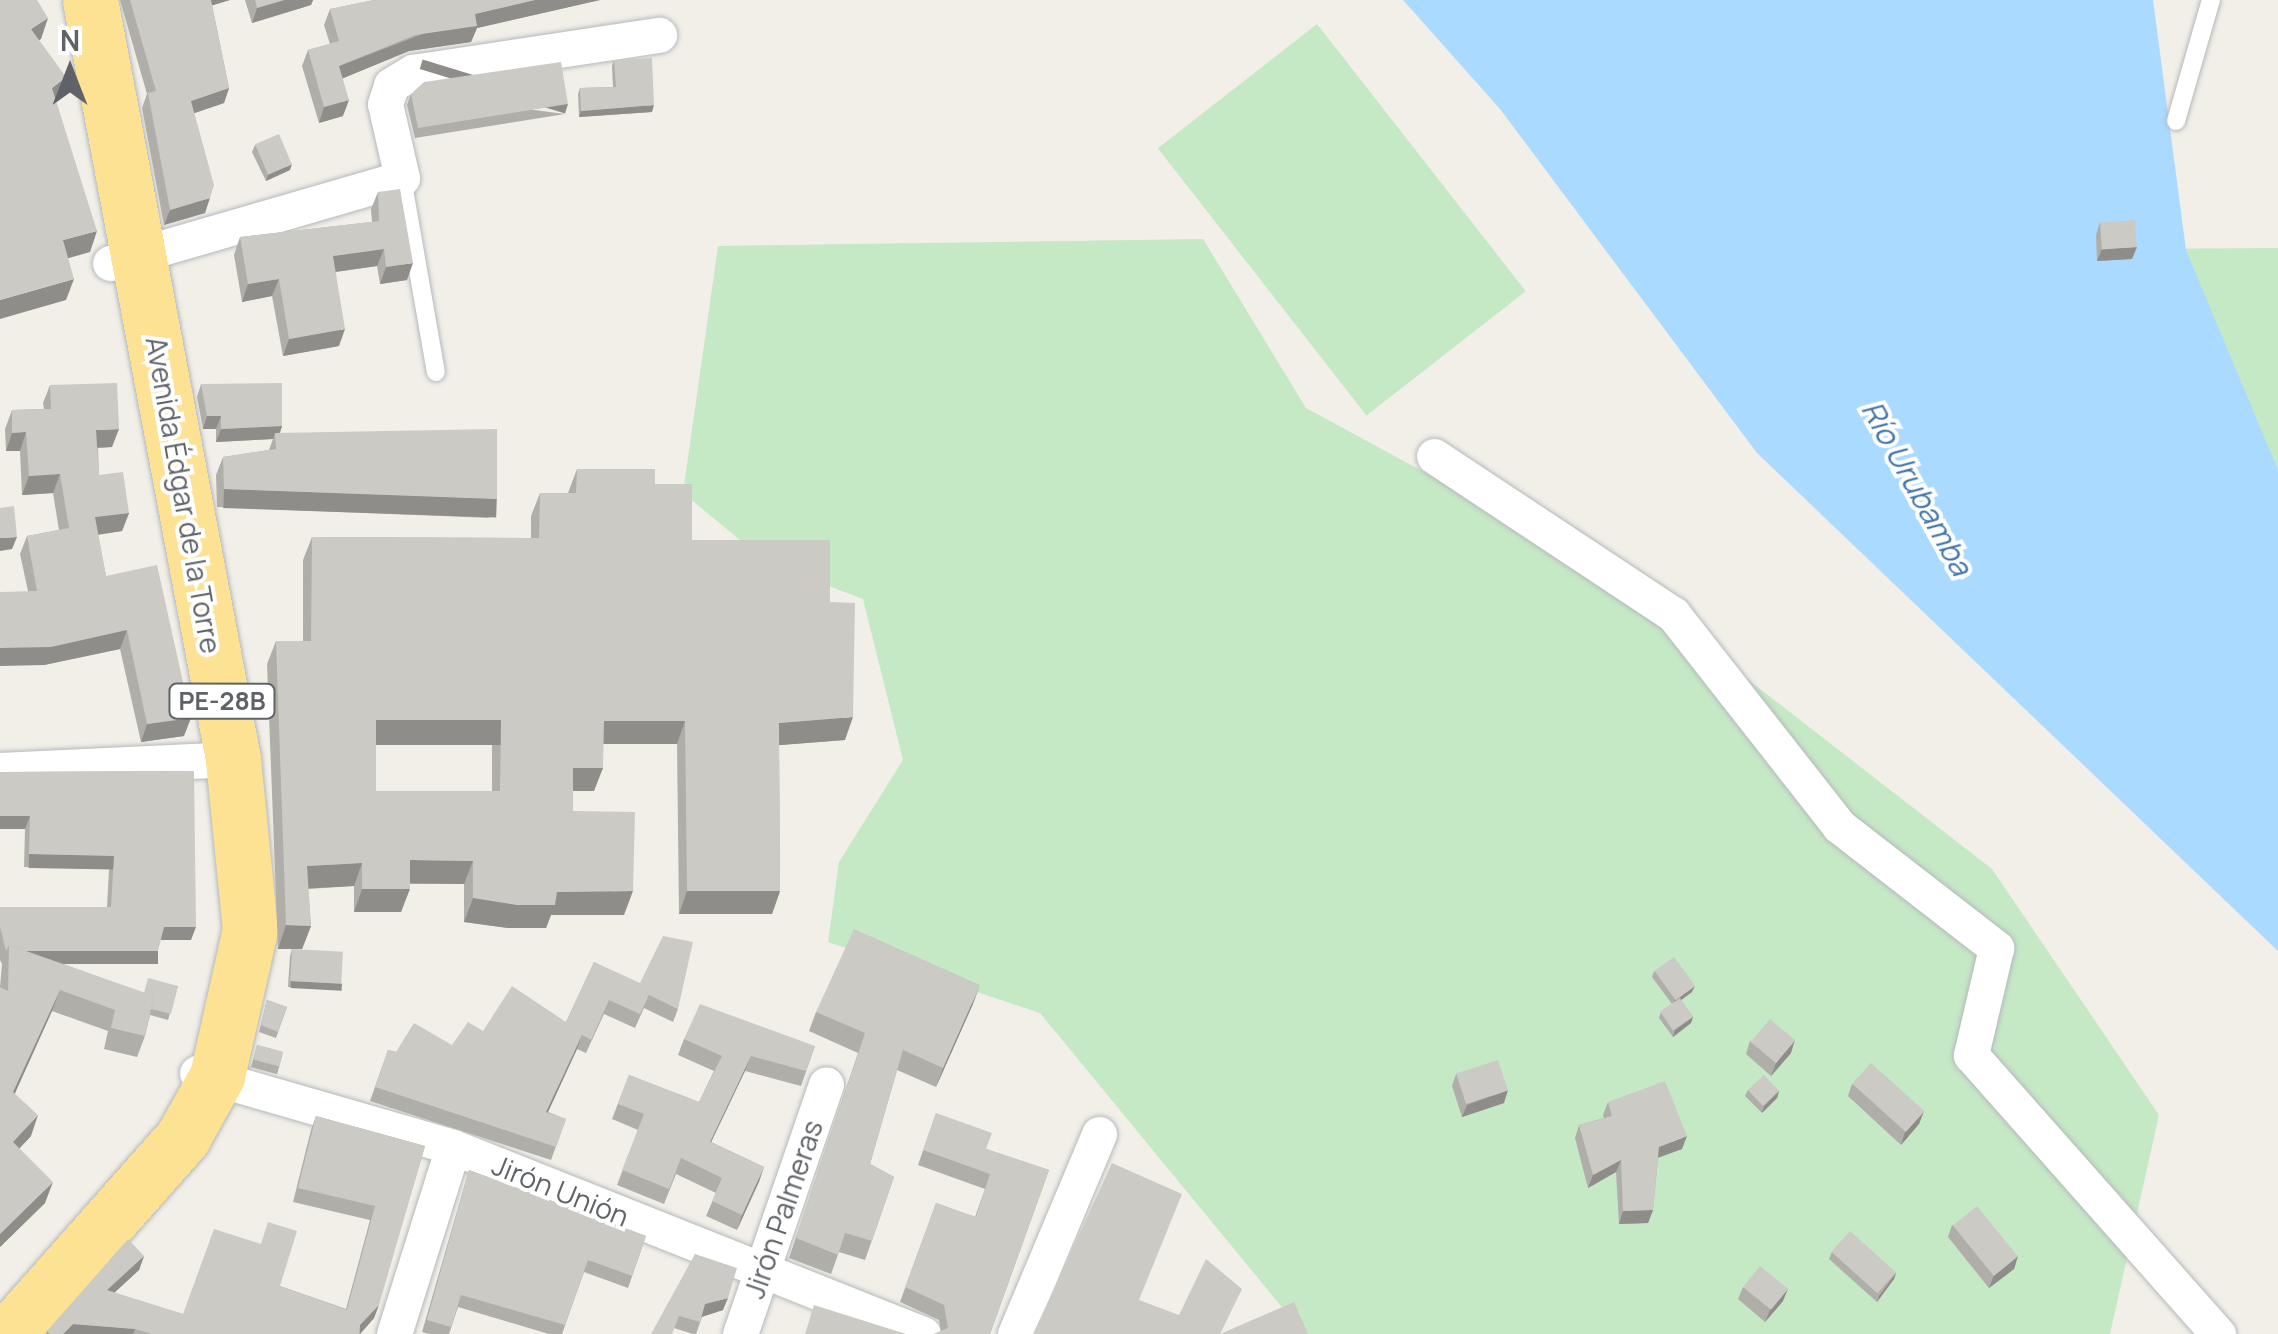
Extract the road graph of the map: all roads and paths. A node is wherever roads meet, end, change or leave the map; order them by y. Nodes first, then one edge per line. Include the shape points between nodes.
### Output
1 (64, 0) edge
2 (90, 0) edge
3 (2211, 0) edge
4 (659, 35) dead end
5 (2176, 122) dead end
6 (402, 178) junction
7 (125, 261) junction
8 (436, 372) dead end
9 (1434, 456) dead end
10 (220, 762) junction
11 (0, 770) edge
12 (204, 1074) junction
13 (826, 1084) dead end
14 (1099, 1134) dead end
15 (454, 1147) junction
16 (760, 1270) junction
17 (0, 1291) edge
18 (9, 1334) edge
19 (394, 1334) edge
20 (740, 1334) edge
21 (922, 1334) edge
22 (1015, 1334) edge
23 (2218, 1334) edge

1 - 7 highway, Avenida Édgar de la Torre / PE-28B
2 - 7 highway, Avenida Édgar de la Torre / PE-28B
3 - 5 lane
4 - 6 street via 413,72 391,85 385,104
6 - 7 street
6 - 8 lane
7 - 10 highway, Avenida Édgar de la Torre / PE-28B
9 - 23 street via 1673,614 1839,826 1996,948 1971,1054
10 - 11 street
10 - 12 highway, Avenida Édgar de la Torre / PE-28B via 227,907
12 - 15 street, Jirón Unión
12 - 17 highway, Avenida Édgar de la Torre / PE-28B via 105,1194
12 - 18 highway, Avenida Édgar de la Torre / PE-28B via 143,1188
13 - 16 street, Jirón Palmeras
14 - 22 street
15 - 16 street, Jirón Unión
15 - 19 street
16 - 20 street, Jirón Palmeras
16 - 21 street, Jirón Unión

